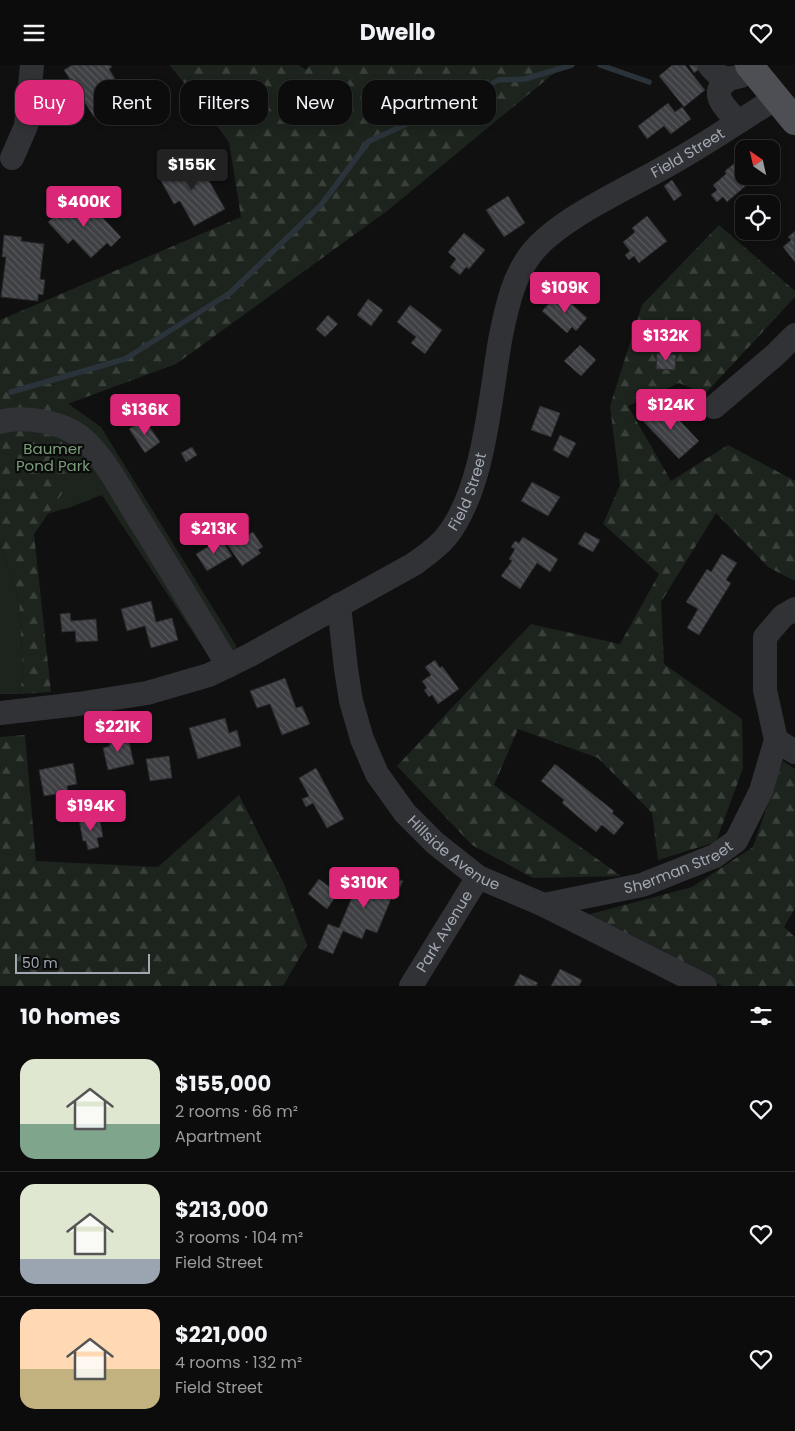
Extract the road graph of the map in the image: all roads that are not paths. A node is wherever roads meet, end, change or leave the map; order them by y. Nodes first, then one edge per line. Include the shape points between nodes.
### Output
1 (32, 65) edge
2 (709, 65) edge
3 (744, 71) edge
4 (776, 98) junction
5 (795, 121) edge
6 (738, 122) junction
7 (12, 158) dead end
8 (795, 335) edge
9 (714, 407) dead end
10 (0, 422) edge
11 (339, 605) junction
12 (795, 609) edge
13 (228, 666) junction
14 (0, 713) edge
15 (785, 746) edge
16 (478, 877) junction
17 (544, 905) junction
18 (411, 986) edge
19 (705, 986) edge

1 - 7 street via 26,126
2 - 3 street via 717,74
3 - 4 main road
3 - 6 street via 721,85 718,91 720,99
4 - 5 main road
4 - 6 street, Field Street
6 - 11 street, Field Street via 562,226 530,255 517,277 507,306 484,440 468,498 458,519 432,551
8 - 9 street
10 - 13 street via 32,419 69,430 82,438 110,472
11 - 13 street, Field Street
11 - 16 street, Hillside Avenue via 351,701 377,774 405,813 435,843
12 - 15 street, Sherman Street via 765,637 765,690
13 - 14 street, Field Street via 151,692
15 - 17 street, Sherman Street via 736,841 715,856 642,885
16 - 17 street, Hillside Avenue
16 - 18 street, Park Avenue
17 - 19 street, Hillside Avenue

